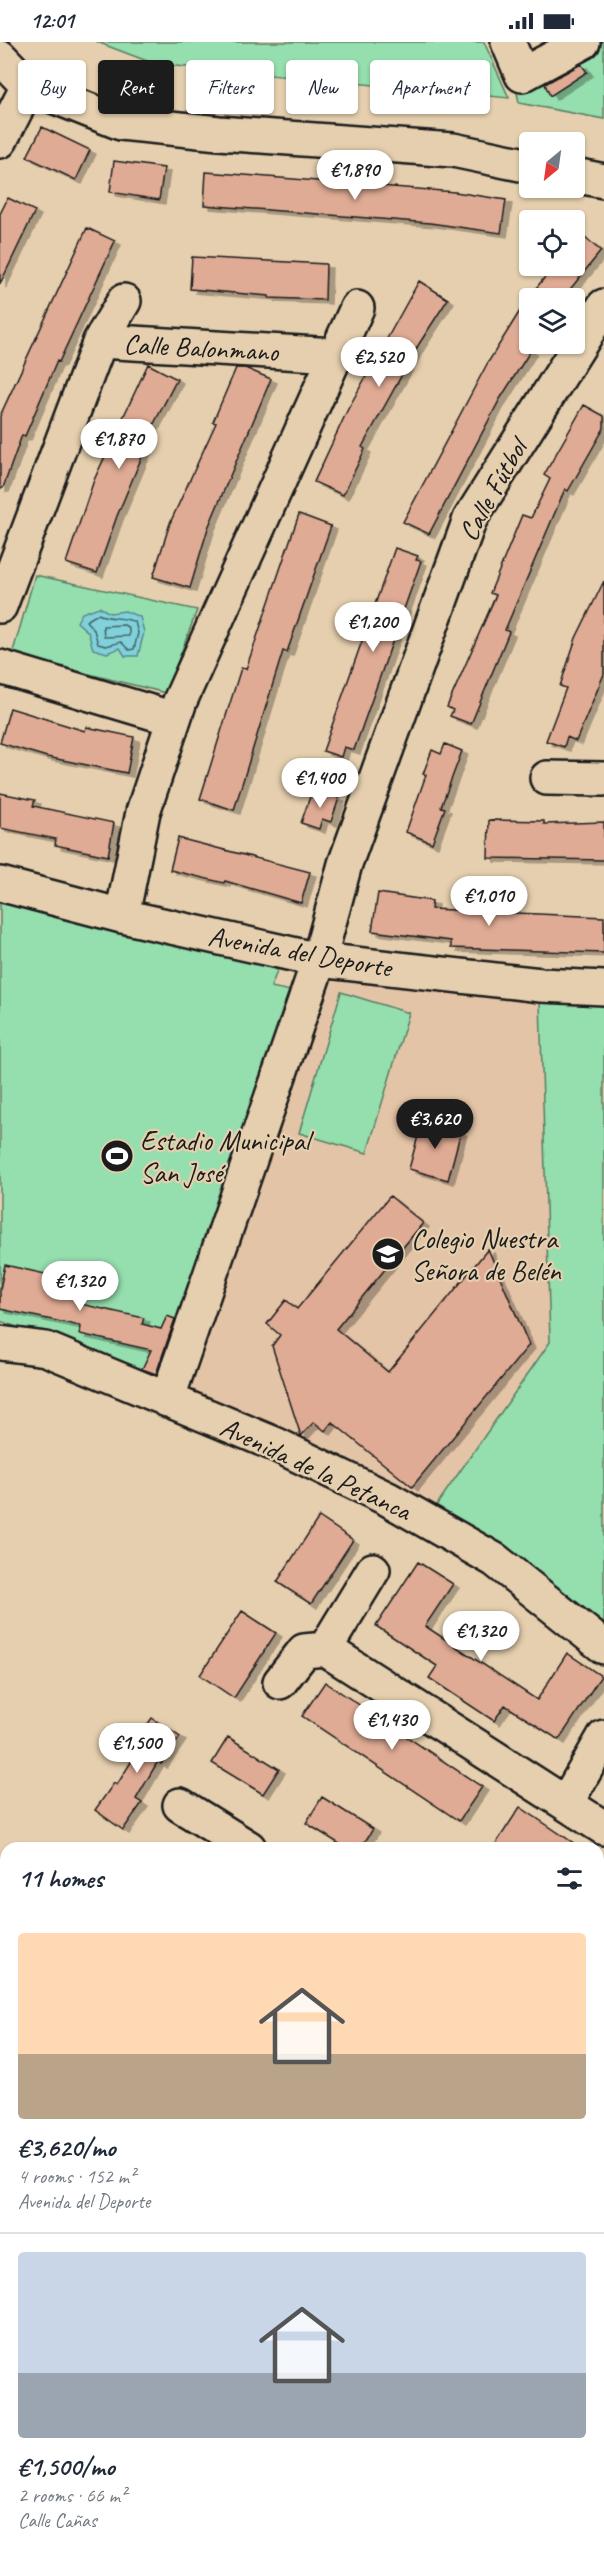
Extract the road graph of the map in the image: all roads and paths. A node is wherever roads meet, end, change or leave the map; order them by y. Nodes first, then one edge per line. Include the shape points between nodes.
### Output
1 (507, 42) edge
2 (583, 42) edge
3 (0, 57) edge
4 (18, 76) edge
5 (18, 106) edge
6 (86, 109) edge
7 (0, 141) edge
8 (519, 163) edge
9 (585, 177) edge
10 (604, 181) edge
11 (124, 301) dead end
12 (604, 306) edge
13 (357, 308) dead end
14 (100, 341) junction
15 (335, 355) junction
16 (0, 606) edge
17 (0, 667) edge
18 (174, 719) junction
19 (547, 778) dead end
20 (604, 779) edge
21 (0, 884) edge
22 (122, 916) junction
23 (319, 960) junction
24 (604, 988) edge
25 (0, 1343) edge
26 (167, 1400) junction
27 (373, 1570) dead end
28 (604, 1647) edge
29 (326, 1650) junction
30 (280, 1682) dead end
31 (604, 1737) edge
32 (566, 1803) junction
33 (180, 1805) dead end
34 (604, 1828) edge
35 (239, 1842) edge

1 - 2 street via 522,75
3 - 4 street
5 - 7 street
6 - 8 street via 121,123 453,150
9 - 10 street
11 - 14 street
12 - 23 street, Calle Fútbol via 470,519 345,864
13 - 15 street
14 - 15 street, Calle Balonmano
14 - 16 street, Calle Balonmano
15 - 18 street
17 - 18 street
18 - 22 street via 143,812
19 - 20 street
21 - 22 street, Avenida del Deporte
22 - 23 street, Avenida del Deporte
23 - 24 street, Avenida del Deporte via 541,985
23 - 26 street, Calle Fútbol
25 - 26 street, Avenida de la Petanca via 46,1349
26 - 28 street, Avenida de la Petanca via 277,1445 388,1499 495,1560
27 - 29 street
29 - 30 street via 304,1651
29 - 32 street
31 - 32 street
32 - 34 street
33 - 35 street

